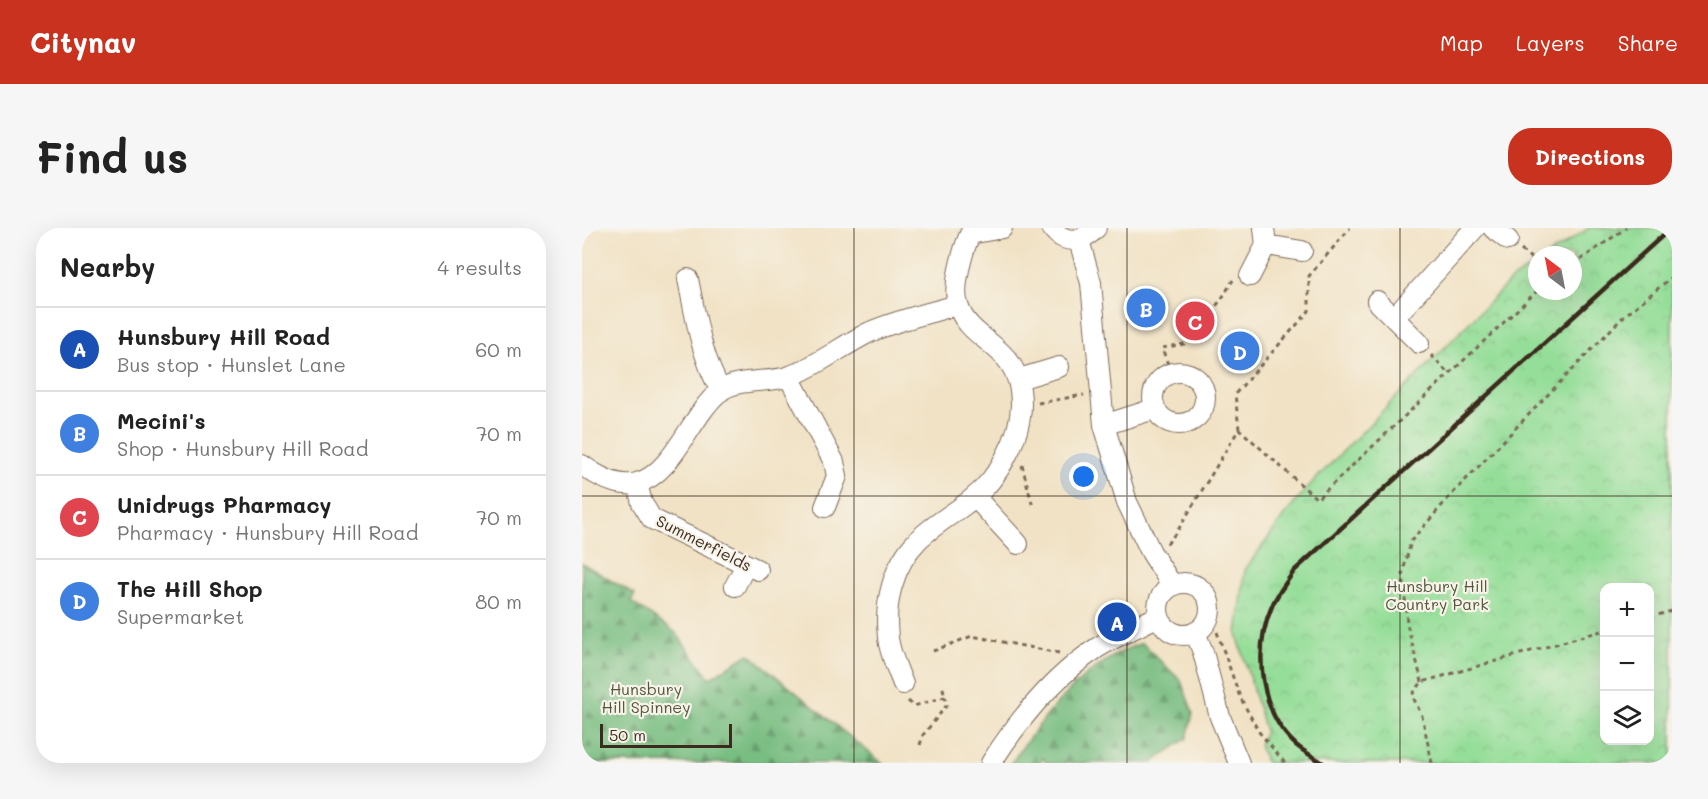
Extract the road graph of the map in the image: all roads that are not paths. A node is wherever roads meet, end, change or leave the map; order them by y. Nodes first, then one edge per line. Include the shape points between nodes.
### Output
1 (1002, 228) edge
2 (1052, 228) edge
3 (1096, 228) edge
4 (1476, 228) edge
5 (968, 231) edge
6 (1265, 237) edge
7 (1079, 240) junction
8 (1302, 251) dead end
9 (1243, 276) road end
10 (688, 279) dead end
11 (1377, 301) dead end
12 (957, 304) junction
13 (1394, 318) junction
14 (1419, 343) road end
15 (1059, 367) dead end
16 (789, 377) junction
17 (1019, 378) junction
18 (721, 391) junction
19 (1154, 409) junction
20 (1104, 425) junction
21 (582, 465) edge
22 (637, 483) junction
23 (975, 497) junction
24 (825, 507) dead end
25 (1018, 544) dead end
26 (1172, 585) junction
27 (735, 586) dead end
28 (1158, 616) junction
29 (1195, 632) junction
30 (902, 690) road end
31 (991, 763) edge
32 (1239, 763) edge

1 - 5 street
2 - 7 street via 1061,237
3 - 7 street
4 - 13 street
5 - 12 street
6 - 8 street
6 - 9 street
7 - 20 street via 1091,283
10 - 18 street via 701,346
11 - 13 street
12 - 16 street via 872,331
12 - 17 street via 969,323 1005,355
13 - 14 street
15 - 17 street
16 - 18 street
16 - 24 street via 834,462 837,476
17 - 23 street via 1021,406 1015,436 996,472
18 - 22 street via 700,412 672,456 656,473
19 - 19 street via 1154,388 1171,373 1190,372 1205,387 1205,408 1190,424 1169,424
19 - 20 street
20 - 26 street via 1127,502
21 - 22 street via 614,482
22 - 27 street, Summerfields via 642,503 652,519 752,568
23 - 25 street
23 - 30 street via 918,540 897,571 887,601 888,639
26 - 28 street via 1160,598
26 - 29 street via 1196,585 1207,597 1207,621
28 - 29 street via 1169,631
28 - 31 street via 1097,648 1054,683 1014,727
29 - 32 street via 1220,717

